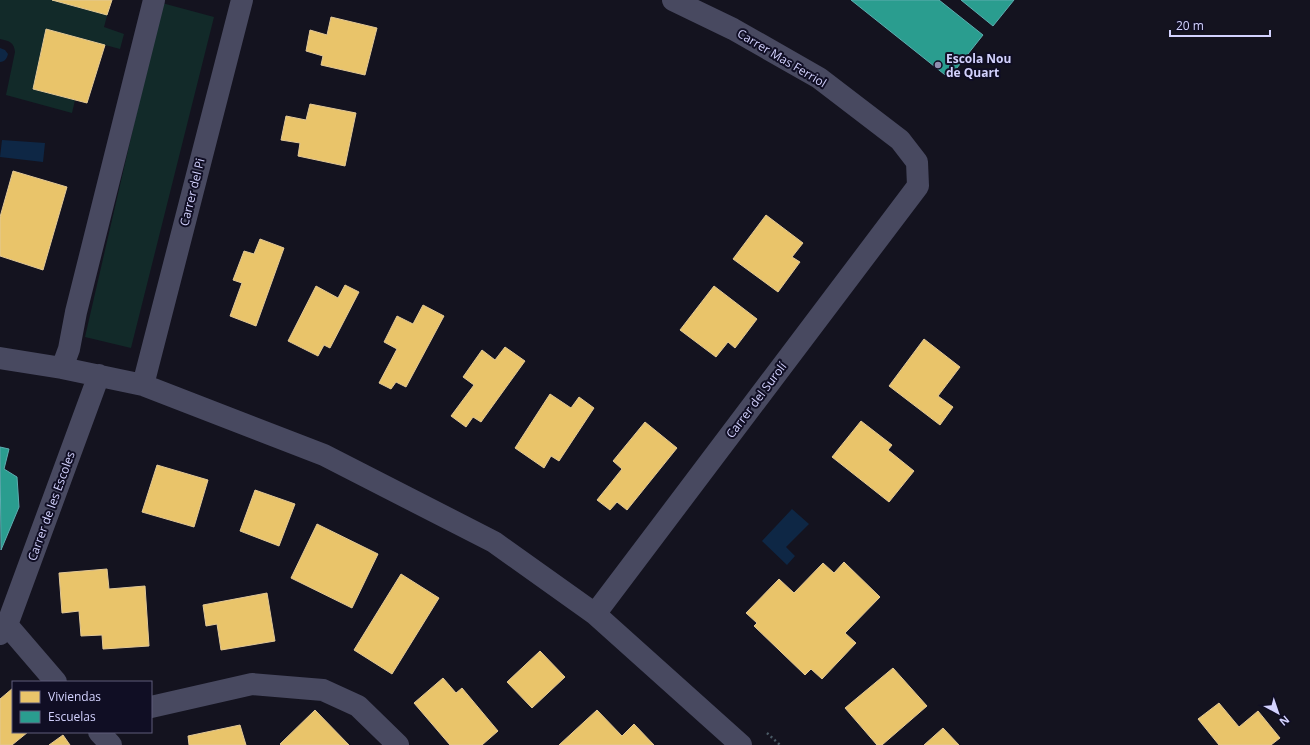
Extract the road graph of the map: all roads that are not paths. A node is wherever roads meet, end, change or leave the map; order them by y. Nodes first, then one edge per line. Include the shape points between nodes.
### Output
1 (154, 0) edge
2 (242, 0) edge
3 (673, 0) edge
4 (918, 186) joint
5 (0, 358) edge
6 (62, 368) junction
7 (99, 375) junction
8 (143, 384) junction
9 (595, 614) junction
10 (4, 630) edge
11 (55, 681) edge
12 (152, 707) edge
13 (100, 733) edge
14 (111, 745) edge
15 (398, 745) edge
16 (741, 745) edge

1 - 6 street via 69,349
2 - 8 street, Carrer del Pi
3 - 4 street, Carrer Mas Ferriol via 733,29 819,78 838,92 900,140 917,162
4 - 9 street, Carrer del Surolí
5 - 6 street
6 - 7 street
7 - 8 street
7 - 10 street, Carrer de les Escoles
8 - 9 street via 324,455 494,542
9 - 16 street
10 - 11 street
12 - 15 street via 252,684 323,690 358,706
13 - 14 street

